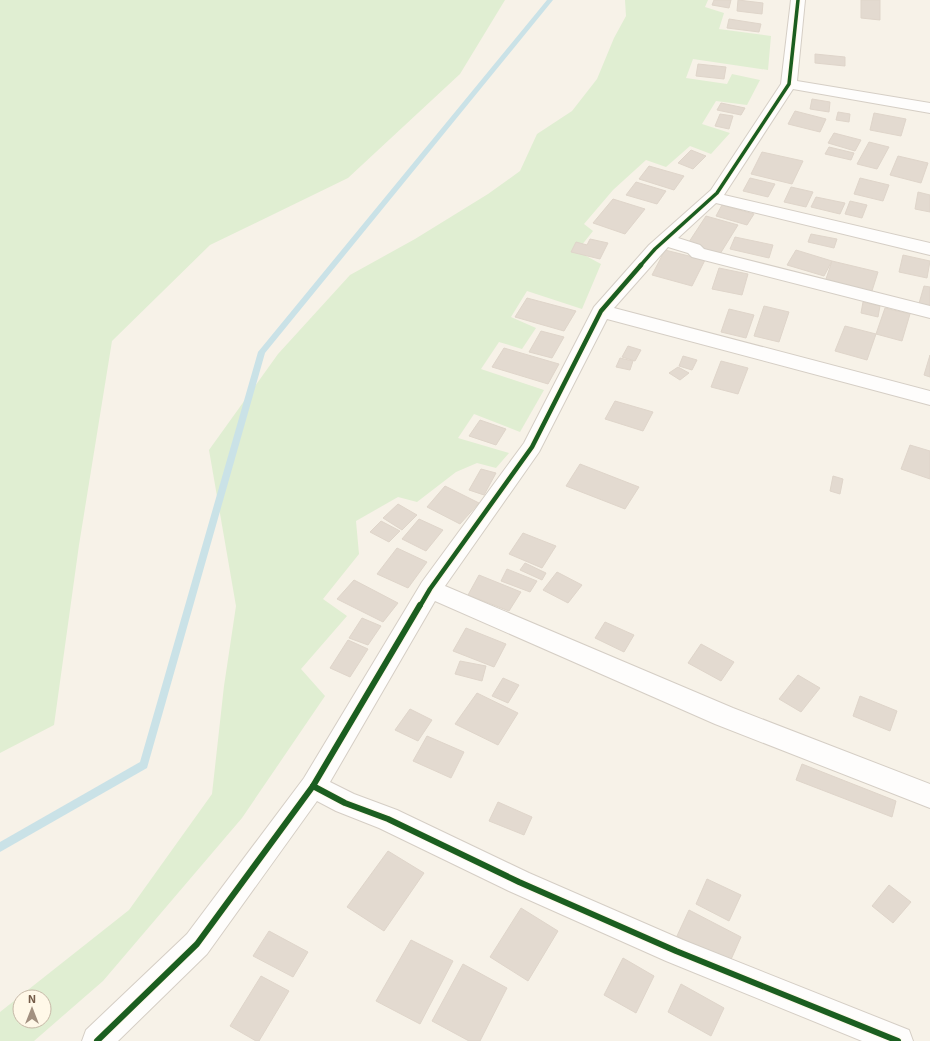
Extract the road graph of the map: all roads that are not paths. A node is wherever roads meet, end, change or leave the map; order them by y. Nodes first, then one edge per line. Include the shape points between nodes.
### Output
1 (798, 0) edge
2 (789, 84) junction
3 (930, 108) edge
4 (712, 197) junction
5 (665, 240) junction
6 (930, 249) edge
7 (601, 311) junction
8 (930, 312) edge
9 (930, 398) edge
10 (430, 589) junction
11 (313, 786) junction
12 (930, 796) edge
13 (97, 1041) edge
14 (898, 1041) edge

1 - 2 street
2 - 3 street
2 - 4 street
4 - 5 street
4 - 6 street
5 - 7 street
5 - 8 street via 694,249 698,254
7 - 9 street
7 - 10 street via 532,447
10 - 11 street
10 - 12 street via 724,716
11 - 13 street via 197,944
11 - 14 street via 345,803 388,819 519,882 676,951

